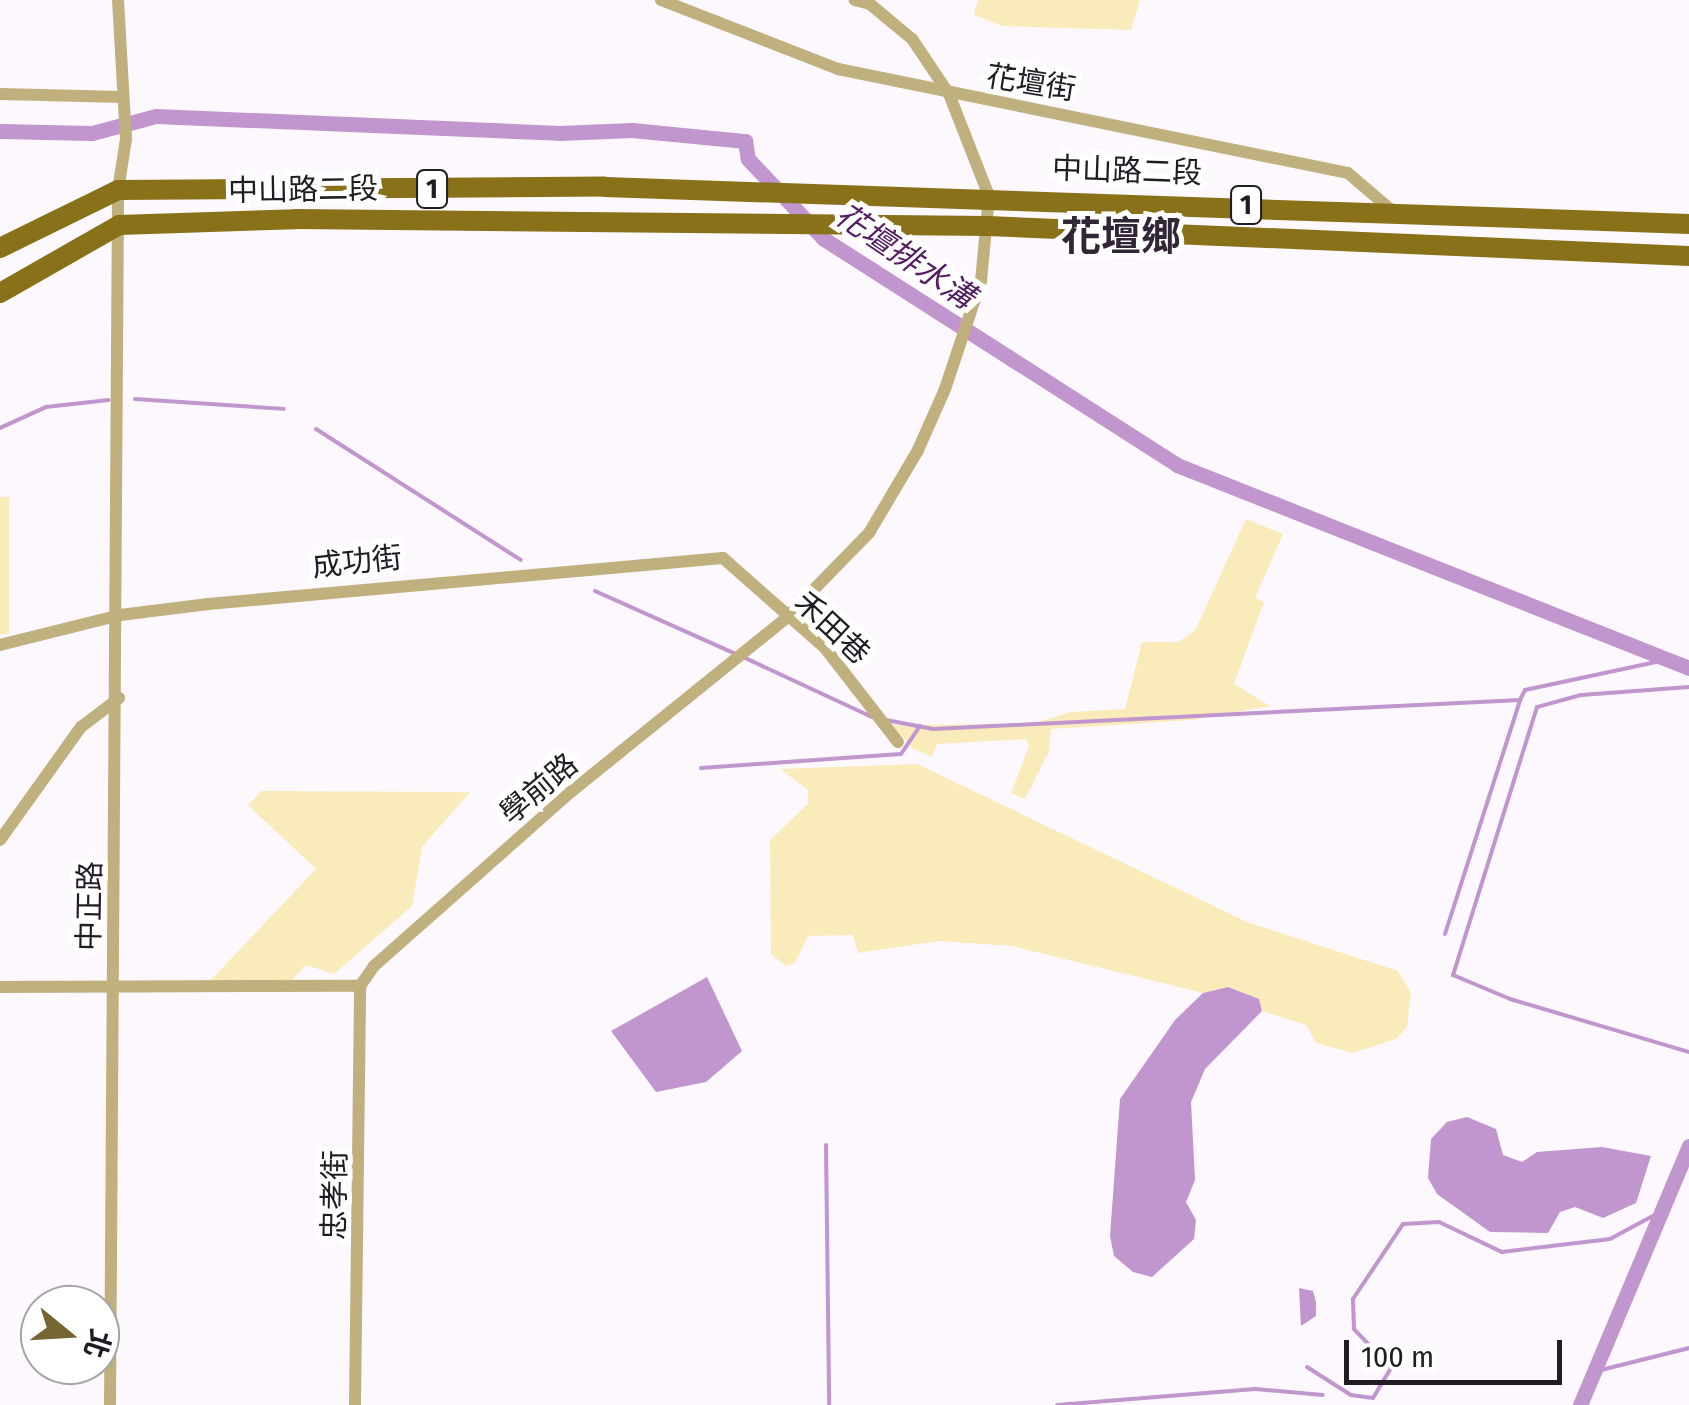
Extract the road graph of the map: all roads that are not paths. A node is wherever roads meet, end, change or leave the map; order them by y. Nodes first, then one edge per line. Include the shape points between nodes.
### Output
1 (118, 0) edge
2 (661, 0) edge
3 (855, 0) edge
4 (0, 94) edge
5 (949, 94) junction
6 (123, 97) junction
7 (118, 190) junction
8 (990, 196) junction
9 (1390, 210) junction
10 (1689, 224) edge
11 (119, 225) junction
12 (988, 226) junction
13 (0, 248) edge
14 (1689, 256) edge
15 (0, 293) edge
16 (723, 558) joint
17 (120, 615) junction
18 (785, 619) junction
19 (0, 645) edge
20 (119, 698) junction
21 (898, 742) dead end
22 (0, 840) edge
23 (360, 986) junction
24 (0, 987) edge
25 (114, 989) junction
26 (110, 1405) edge
27 (356, 1405) edge

1 - 6 street
2 - 5 street, 花壇街 via 838,69
3 - 5 street via 870,4 912,39
4 - 6 street
5 - 8 street
5 - 9 street, 花壇街 via 1149,128 1348,173
6 - 7 street via 126,139
7 - 8 main road, 中山路二段 / 1
7 - 11 street
7 - 13 main road, 1
8 - 9 main road, 中山路二段 / 1
8 - 12 street
9 - 10 main road, 中山路二段 / 1
11 - 12 main road, 中山路二段 / 1 via 402,218
11 - 15 main road, 1
11 - 17 street, 中正路
12 - 14 main road, 中山路二段 / 1
12 - 18 street, 學前路 via 969,318 918,450 886,507
16 - 17 street, 成功街 via 528,571
16 - 18 street, 禾田巷
17 - 19 street, 成功街
17 - 20 street, 中正路
18 - 21 street, 禾田巷 via 824,648
18 - 23 street, 學前路 via 572,791 374,966
20 - 22 street via 82,727
20 - 25 street, 中正路
23 - 25 street
23 - 27 street, 忠孝街
24 - 25 street
25 - 26 street, 中正路

